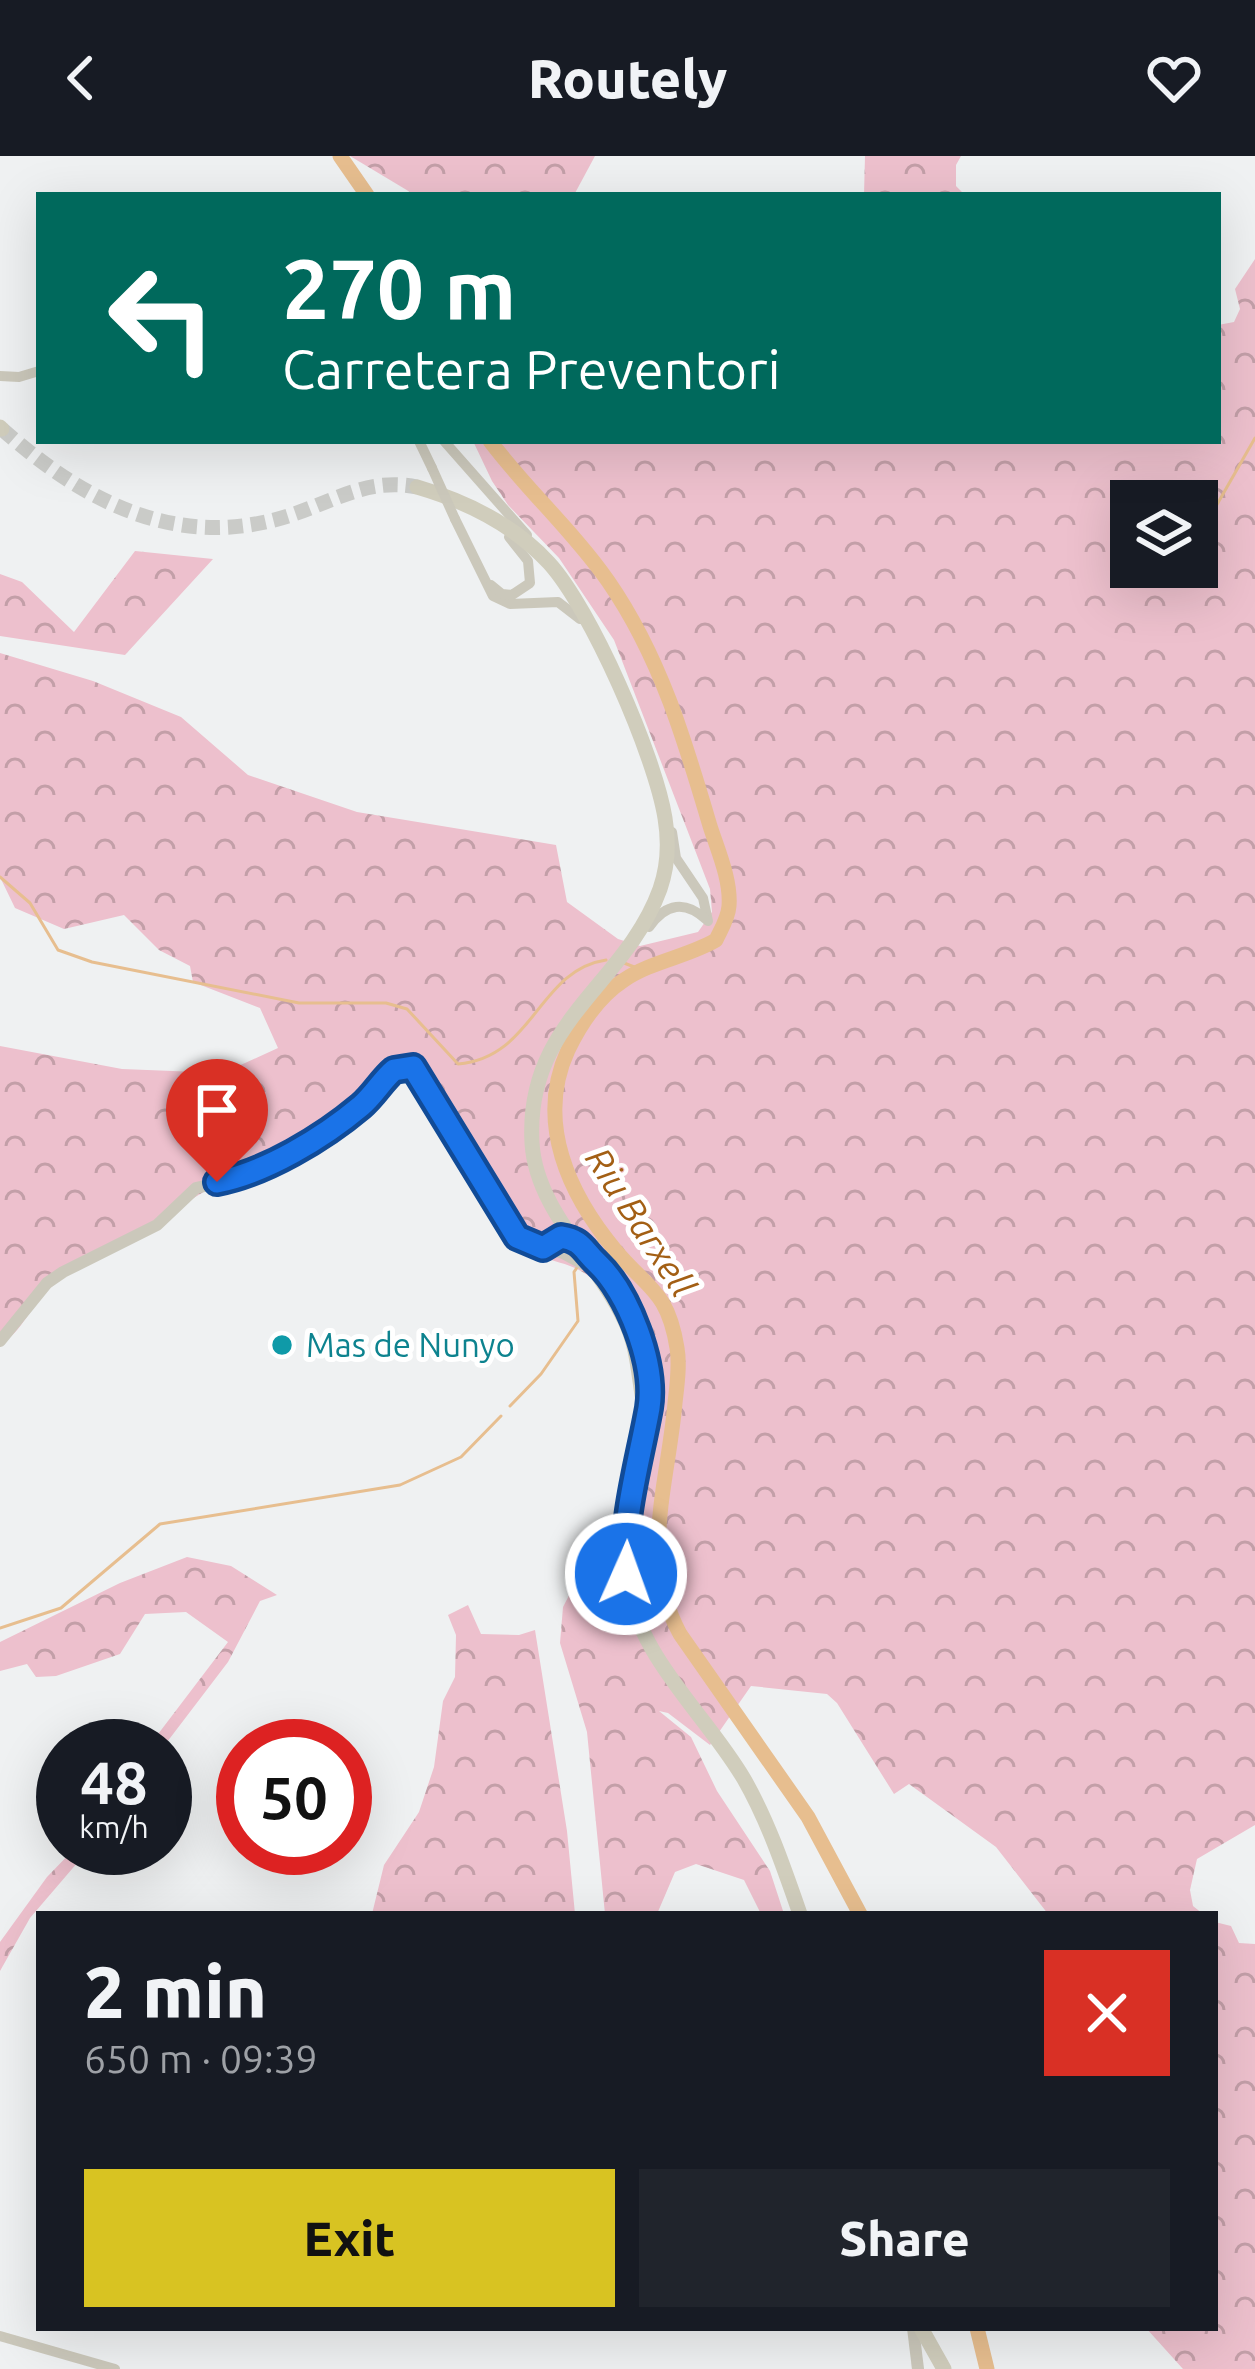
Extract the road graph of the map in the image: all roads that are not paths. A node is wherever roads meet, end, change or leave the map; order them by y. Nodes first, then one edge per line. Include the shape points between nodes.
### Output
1 (36, 371) edge
2 (0, 376) edge
3 (420, 444) edge
4 (447, 444) edge
5 (417, 487) tunnel mouth
6 (482, 512) junction
7 (548, 561) junction
8 (481, 573) junction
9 (608, 664) junction
10 (665, 817) junction
11 (703, 898) junction
12 (688, 907) junction
13 (635, 934) junction
14 (533, 1131) junction
15 (561, 1203) junction
16 (565, 1238) junction
17 (600, 1270) junction
18 (0, 1341) edge
19 (799, 1911) edge
20 (917, 2331) edge
21 (919, 2331) edge
22 (0, 2336) edge
23 (115, 2369) edge
24 (918, 2369) edge
25 (944, 2369) edge

1 - 2 street
3 - 8 street, bridge
4 - 7 street
5 - 6 main road
6 - 7 main road
6 - 8 street via 522,550 531,578 508,596
7 - 9 main road via 583,609
8 - 9 street via 502,602 568,607
9 - 10 main road
10 - 11 street via 676,858
10 - 13 main road via 664,874
11 - 12 street
11 - 12 street via 709,921
12 - 13 street via 667,908
13 - 14 main road via 549,1052
14 - 15 main road
14 - 16 main road
15 - 16 street
15 - 17 main road
16 - 17 main road
16 - 18 street via 543,1248 517,1237 421,1076 406,1066 268,1167 196,1188 157,1225 63,1272
17 - 19 main road via 639,1336 650,1406 626,1529 634,1608 654,1653 744,1779
20 - 24 street
21 - 25 main road
22 - 23 street

